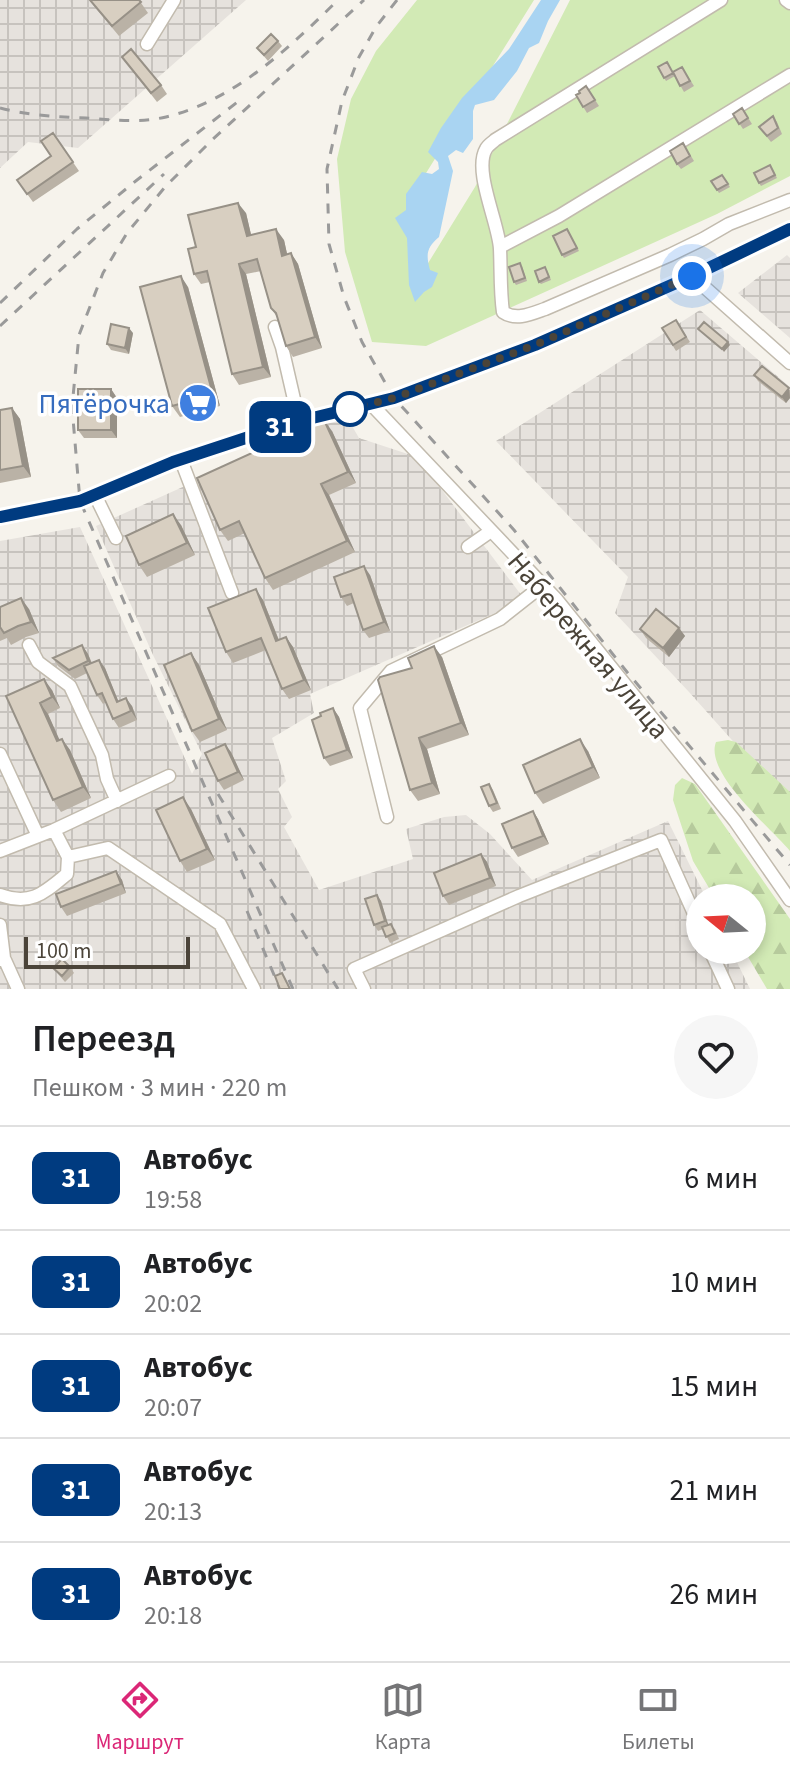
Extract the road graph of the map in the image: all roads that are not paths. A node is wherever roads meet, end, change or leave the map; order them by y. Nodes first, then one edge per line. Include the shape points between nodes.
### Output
1 (174, 0) edge
2 (721, 0) edge
3 (147, 44) dead end
4 (790, 75) edge
5 (790, 200) edge
6 (790, 229) edge
7 (500, 247) junction
8 (692, 276) junction
9 (275, 327) edge
10 (790, 363) edge
11 (371, 404) junction
12 (299, 421) junction
13 (181, 460) junction
14 (95, 495) junction
15 (0, 517) edge
16 (491, 531) junction
17 (116, 538) dead end
18 (468, 547) dead end
19 (543, 585) junction
20 (232, 593) dead end
21 (29, 645) dead end
22 (0, 754) edge
23 (169, 776) dead end
24 (117, 801) junction
25 (387, 817) dead end
26 (54, 830) junction
27 (38, 836) junction
28 (0, 851) edge
29 (68, 857) junction
30 (0, 895) edge
31 (686, 896) edge
32 (790, 900) edge
33 (0, 925) edge
34 (2, 959) edge
35 (716, 964) edge
36 (18, 989) edge
37 (254, 989) edge
38 (364, 989) edge
39 (728, 989) edge

1 - 3 street
2 - 7 street via 486,149 485,183
4 - 7 street
5 - 7 street via 527,316 503,312
6 - 8 street
8 - 10 street
8 - 11 street via 535,345
9 - 12 street
11 - 12 street
11 - 16 street, Набережная улица
12 - 13 street
13 - 14 street
13 - 20 street
14 - 15 street
14 - 17 street
16 - 18 street
16 - 19 street, Набережная улица
19 - 25 street via 500,619 391,671 360,708
19 - 32 street, Набережная улица via 735,821
21 - 24 street via 38,662 70,686
22 - 27 street
23 - 24 street
24 - 26 street
26 - 27 street
26 - 29 street
27 - 28 street
29 - 30 street via 67,874 37,898
29 - 37 street via 108,848 220,924
31 - 38 street via 661,840 354,969
33 - 34 street
34 - 36 street
35 - 39 street

